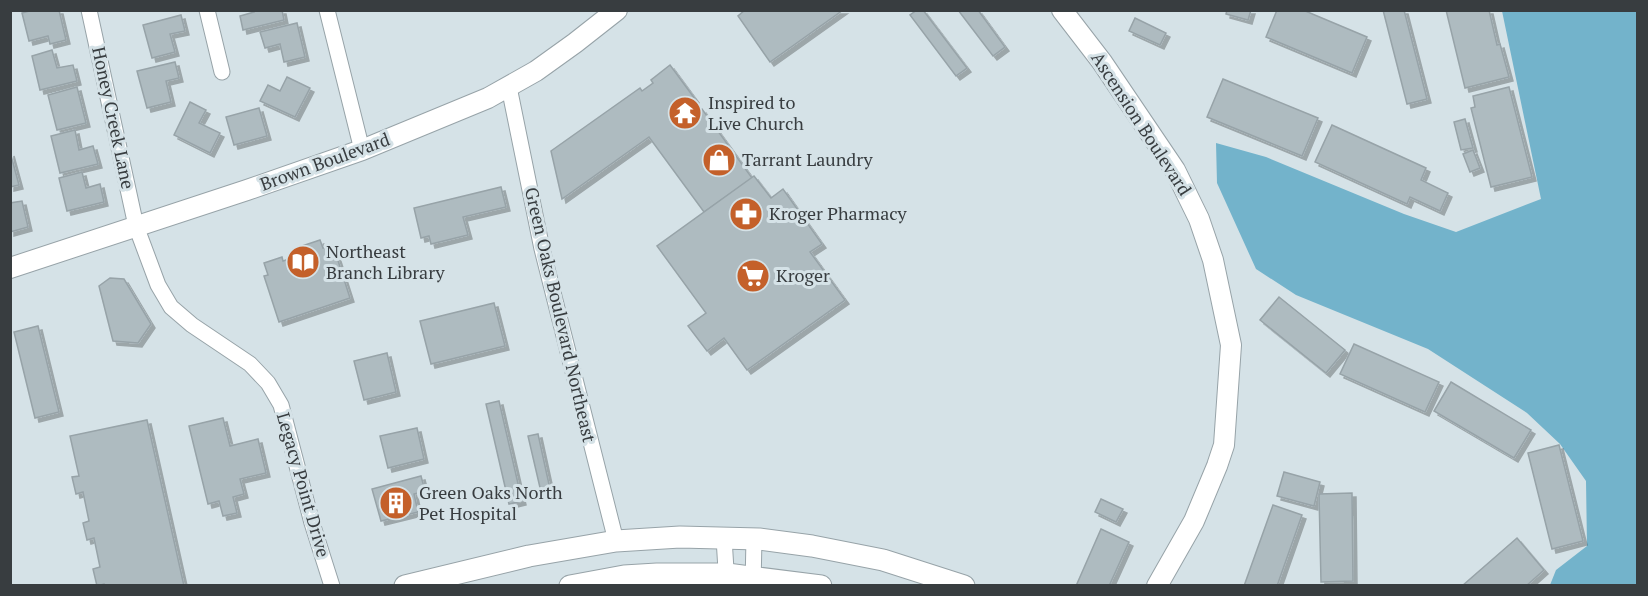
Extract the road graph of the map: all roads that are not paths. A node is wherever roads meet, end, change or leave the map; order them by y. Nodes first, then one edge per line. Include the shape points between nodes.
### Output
1 (207, 10) edge
2 (327, 10) edge
3 (617, 10) edge
4 (1062, 10) edge
5 (91, 11) edge
6 (222, 72) dead end
7 (509, 87) junction
8 (362, 150) junction
9 (136, 225) junction
10 (10, 268) edge
11 (724, 538) junction
12 (754, 538) junction
13 (616, 542) junction
14 (727, 580) edge
15 (753, 581) edge
16 (332, 585) edge
17 (405, 585) edge
18 (570, 585) edge
19 (821, 585) edge
20 (964, 585) edge
21 (1157, 585) edge

1 - 6 street
2 - 8 street
3 - 7 street, Brown Boulevard via 561,54
4 - 21 street, Ascension Boulevard via 1175,170 1214,260 1231,345 1221,456 1194,521
5 - 9 street, Honey Creek Lane
7 - 8 street, Brown Boulevard
7 - 13 street, Green Oaks Boulevard Northeast via 542,249
8 - 9 street, Brown Boulevard
9 - 10 street, Brown Boulevard
9 - 16 street, Legacy Point Drive via 158,285 171,307 250,364 281,405
11 - 12 main road
11 - 13 main road
11 - 14 street
12 - 15 street
12 - 20 main road via 883,560
13 - 17 main road via 529,556
14 - 15 main road
14 - 18 main road via 624,576
15 - 19 main road

